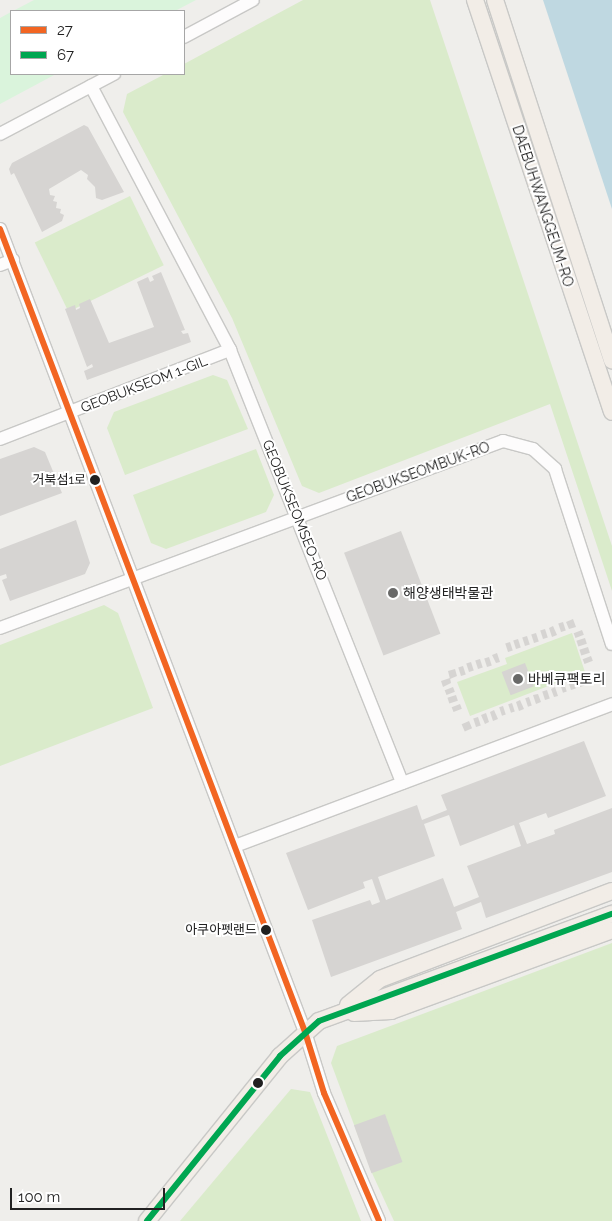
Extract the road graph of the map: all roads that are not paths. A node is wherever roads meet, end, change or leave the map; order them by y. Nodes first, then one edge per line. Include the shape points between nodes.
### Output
1 (253, 0) edge
2 (474, 0) edge
3 (495, 0) edge
4 (185, 36) edge
5 (112, 75) edge
6 (91, 86) junction
7 (0, 134) edge
8 (0, 229) edge
9 (13, 260) junction
10 (0, 266) edge
11 (230, 350) junction
12 (612, 360) edge
13 (612, 412) edge
14 (71, 413) junction
15 (0, 438) edge
16 (298, 516) junction
17 (132, 578) junction
18 (0, 628) edge
19 (612, 644) edge
20 (612, 704) edge
21 (402, 783) junction
22 (235, 846) junction
23 (612, 891) edge
24 (612, 914) edge
25 (612, 930) edge
26 (337, 1014) junction
27 (306, 1032) junction
28 (147, 1221) edge
29 (379, 1221) edge

1 - 4 street
2 - 13 main road, DAEBUHWANGGEUM-RO
3 - 12 main road, DAEBUHWANGGEUM-RO
5 - 6 street
6 - 7 street
6 - 11 street, GEOBUKSEOMSEO-RO
8 - 9 street
9 - 10 street
9 - 14 street
11 - 14 street, GEOBUKSEOM 1-GIL
11 - 16 street, GEOBUKSEOMSEO-RO
14 - 15 street, GEOBUKSEOM 1-GIL
14 - 17 street
16 - 17 street, GEOBUKSEOMBUK-RO
16 - 19 street, GEOBUKSEOMBUK-RO via 491,444 518,443 541,454 555,469
16 - 21 street, GEOBUKSEOMSEO-RO
17 - 18 street, GEOBUKSEOMBUK-RO
17 - 22 street
20 - 21 street
21 - 22 street
22 - 27 street
23 - 26 main road via 380,979
24 - 26 main road
25 - 26 main road via 391,1011
26 - 27 main road via 319,1021
27 - 28 main road via 238,1104
27 - 29 street via 324,1093

